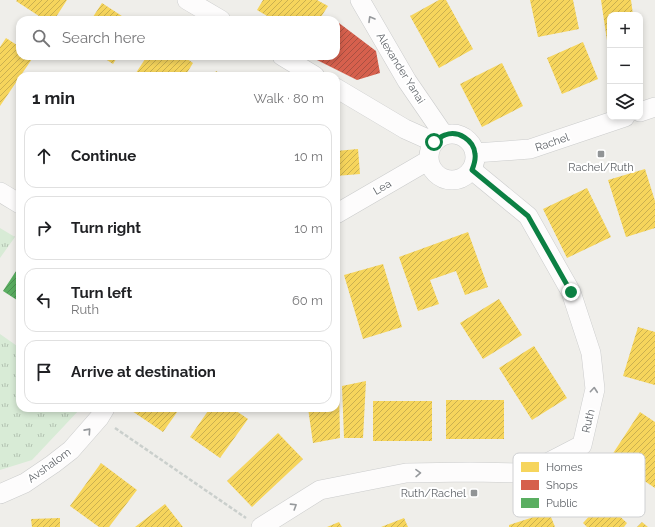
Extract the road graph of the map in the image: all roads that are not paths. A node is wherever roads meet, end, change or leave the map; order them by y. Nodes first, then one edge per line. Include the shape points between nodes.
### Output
1 (187, 0) edge
2 (360, 0) edge
3 (214, 16) edge
4 (289, 60) edge
5 (308, 72) edge
6 (340, 90) edge
7 (655, 107) edge
8 (643, 111) edge
9 (616, 120) edge
10 (439, 138) junction
11 (429, 160) junction
12 (473, 162) junction
13 (0, 192) edge
14 (16, 202) edge
15 (340, 212) edge
16 (102, 413) edge
17 (567, 453) edge
18 (513, 473) edge
19 (0, 494) edge
20 (254, 523) edge

1 - 3 street
10 -> 2 street, Alexander Yanai
4 - 5 street
6 - 10 street via 405,129
7 - 8 street
9 - 12 street, Rachel via 530,149
10 - 11 street via 432,145
10 - 12 street via 452,134 467,139 472,146
11 - 12 street via 436,174 451,180 462,178
11 - 15 street, Lea
17 -> 12 street, Ruth via 582,445 596,389 591,353 571,292 528,216
13 - 14 street
19 -> 16 street, Avshalom via 25,483 71,450
20 -> 18 street, Ruth via 320,490 406,473

